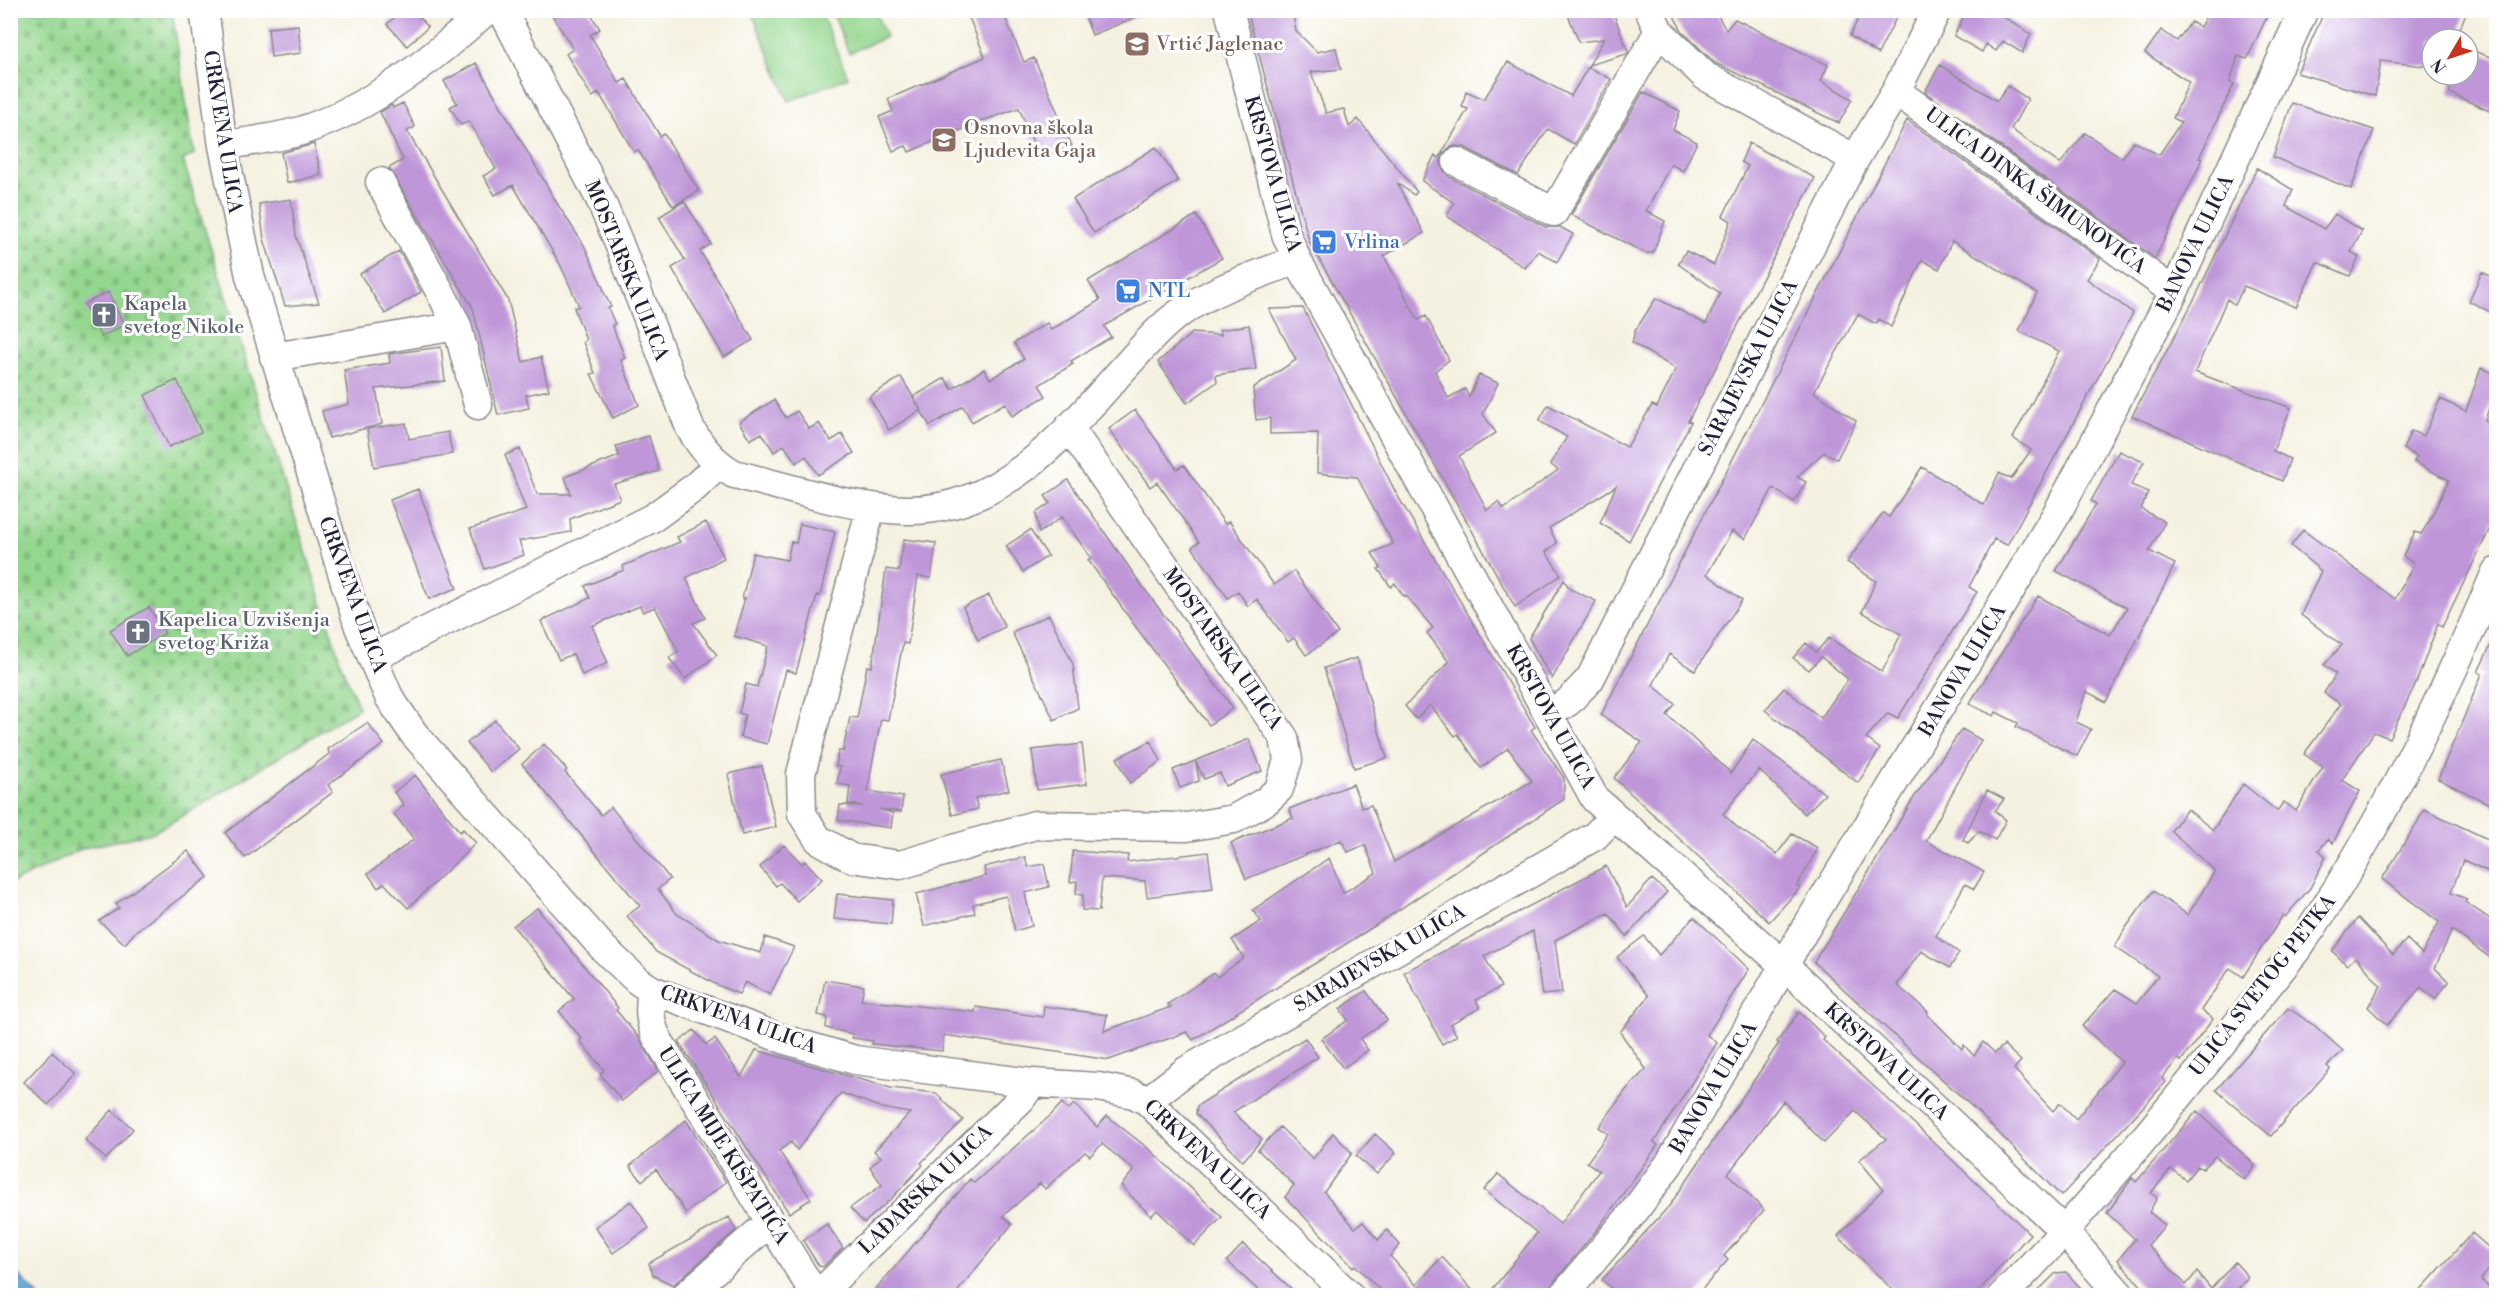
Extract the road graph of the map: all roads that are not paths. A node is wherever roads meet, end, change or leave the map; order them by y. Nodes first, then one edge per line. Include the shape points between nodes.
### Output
1 (204, 10) edge
2 (487, 10) edge
3 (502, 10) edge
4 (1229, 10) edge
5 (1937, 10) edge
6 (2304, 10) edge
7 (1654, 21) edge
8 (1896, 91) junction
9 (223, 146) junction
10 (1855, 159) junction
11 (1456, 162) dead end
12 (380, 182) dead end
13 (1296, 260) junction
14 (2174, 292) junction
15 (457, 326) junction
16 (274, 357) junction
17 (478, 405) dead end
18 (1069, 427) junction
19 (718, 465) junction
20 (871, 507) junction
21 (2496, 572) edge
22 (372, 658) junction
23 (1549, 714) junction
24 (1613, 817) junction
25 (1785, 966) junction
26 (652, 990) junction
27 (1032, 1083) junction
28 (1147, 1101) junction
29 (771, 1222) junction
30 (2065, 1232) junction
31 (685, 1296) edge
32 (817, 1296) edge
33 (1350, 1296) edge
34 (1563, 1296) edge
35 (2002, 1296) edge
36 (2121, 1296) edge

1 - 9 street, CRKVENA ULICA
2 - 9 street via 430,61 369,100 302,130
3 - 19 street, MOSTARSKA ULICA via 600,199 690,428
4 - 13 street, KRSTOVA ULICA
5 - 8 street, SARAJEVSKA ULICA
6 - 14 street, BANOVA ULICA
7 - 10 street via 1705,76
7 - 11 street via 1554,212
8 - 10 street, SARAJEVSKA ULICA
8 - 14 street, ULICA DINKA ŠIMUNOVIĆA
9 - 16 street, CRKVENA ULICA via 250,276
10 - 23 street, SARAJEVSKA ULICA via 1590,679 1568,702
12 - 15 street
13 - 18 street, MOSTARSKA ULICA via 1222,289 1177,315
13 - 23 street, KRSTOVA ULICA
14 - 25 street, BANOVA ULICA via 2056,515
15 - 16 street
15 - 17 street
16 - 22 street, CRKVENA ULICA via 348,595
18 - 20 street, MOSTARSKA ULICA via 1019,474 982,495 950,505 908,510
18 - 20 street, MOSTARSKA ULICA via 1284,738 1288,760 1279,789 1250,812 1234,819 1187,827 1035,825 900,865 851,858 818,839 802,814 801,774
19 - 20 street, MOSTARSKA ULICA via 734,474
19 - 22 street via 654,517
21 - 30 street, ULICA SVETOG PETKA via 2405,772 2328,905 2241,1019
22 - 26 street, CRKVENA ULICA via 389,697 414,734 604,949
23 - 24 street, KRSTOVA ULICA via 1582,779
24 - 25 street, KRSTOVA ULICA
24 - 28 street, SARAJEVSKA ULICA via 1595,836 1186,1071
25 - 30 street, KRSTOVA ULICA
25 - 34 street, BANOVA ULICA via 1669,1164
26 - 27 street, CRKVENA ULICA via 786,1040 855,1060
26 - 29 street, ULICA MIJE KIŠPATIĆA via 649,1011 657,1038
27 - 28 street, CRKVENA ULICA via 1119,1090
27 - 32 street, LAĐARSKA ULICA via 1021,1099
28 - 33 street, CRKVENA ULICA
29 - 31 street
29 - 32 street, ULICA MIJE KIŠPATIĆA
30 - 35 street, ULICA SVETOG PETKA
30 - 36 street, KRSTOVA ULICA

